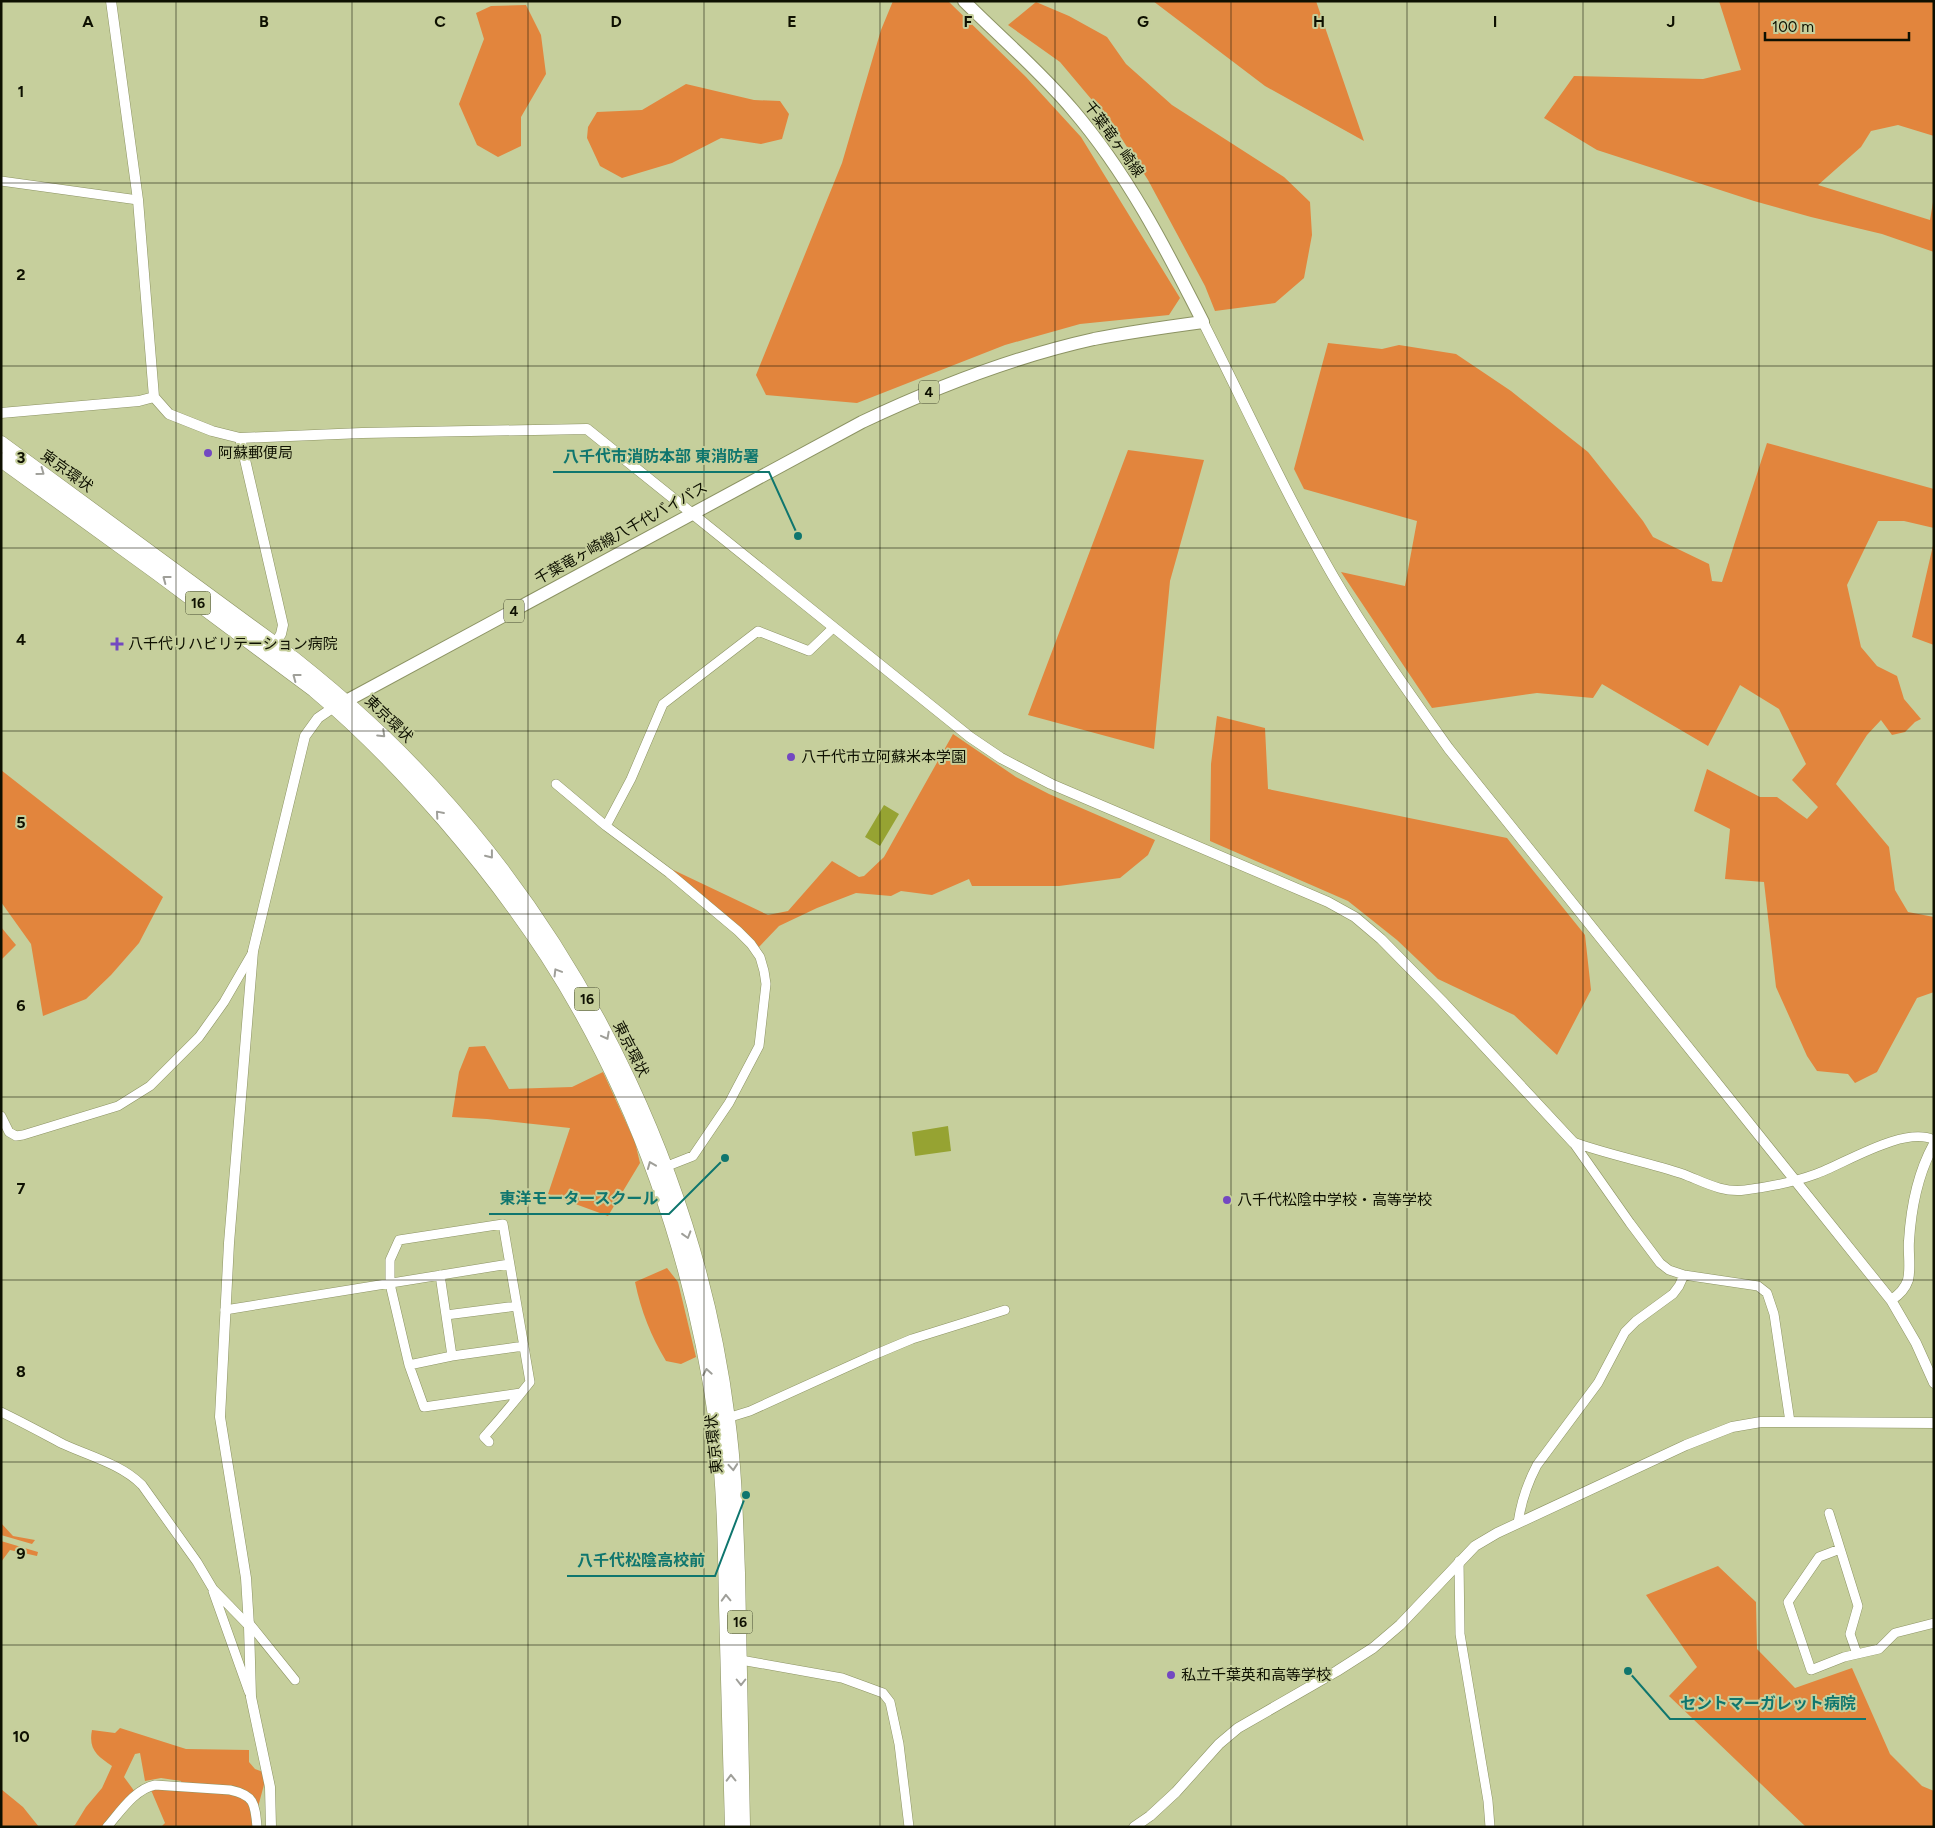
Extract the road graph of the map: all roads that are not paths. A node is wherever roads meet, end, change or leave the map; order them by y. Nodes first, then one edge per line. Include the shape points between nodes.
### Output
1 (111, 1) edge
2 (964, 1) edge
3 (1, 181) edge
4 (138, 200) junction
5 (1203, 322) junction
6 (154, 397) junction
7 (1, 413) edge
8 (240, 438) junction
9 (1, 443) edge
10 (1, 460) edge
11 (692, 513) junction
12 (833, 628) junction
13 (275, 644) junction
14 (340, 704) junction
15 (556, 784) dead end
16 (606, 826) junction
17 (253, 951) junction
18 (1, 1116) edge
19 (1934, 1140) edge
20 (1573, 1142) junction
21 (1934, 1144) edge
22 (665, 1167) junction
23 (1795, 1181) junction
24 (509, 1264) junction
25 (440, 1275) junction
26 (1684, 1275) junction
27 (390, 1284) junction
28 (1892, 1300) junction
29 (516, 1306) junction
30 (225, 1310) junction
31 (1006, 1310) dead end
32 (446, 1316) junction
33 (524, 1346) junction
34 (452, 1356) junction
35 (409, 1365) junction
36 (1934, 1383) edge
37 (521, 1393) junction
38 (1, 1412) edge
39 (722, 1420) junction
40 (1790, 1422) junction
41 (1934, 1423) edge
42 (489, 1442) dead end
43 (1830, 1513) dead end
44 (1518, 1523) junction
45 (1840, 1549) junction
46 (1459, 1561) junction
47 (212, 1588) junction
48 (1934, 1622) edge
49 (249, 1625) junction
50 (1857, 1654) junction
51 (734, 1659) junction
52 (294, 1680) dead end
53 (251, 1696) junction
54 (107, 1827) edge
55 (257, 1827) edge
56 (271, 1827) edge
57 (732, 1827) edge
58 (743, 1827) edge
59 (910, 1827) edge
60 (1134, 1827) edge
61 (1490, 1827) edge

1 - 4 street
2 - 5 main road, 千葉竜ヶ崎線 via 1050,85 1105,151 1158,233
3 - 4 street
4 - 6 street
5 - 11 main road, 千葉竜ヶ崎線八千代バイパス / 4 via 1093,340 1018,360 954,382 862,422
5 - 23 street via 1290,497 1344,593 1395,674 1449,749
6 - 7 street
6 - 8 street via 169,414
8 - 11 street via 587,429
8 - 13 street via 283,625
9 -> 13 highway, 東京環状 / 16
14 -> 10 highway, 東京環状 / 16
11 - 12 street
11 - 14 main road, 千葉竜ヶ崎線八千代バイパス / 4
12 - 16 street via 809,650 758,631 663,704 631,779
12 - 20 street via 970,738 1001,758 1051,784 1328,902 1355,917 1442,1001
13 - 14 highway, 東京環状 / 16
14 - 17 street via 318,718 305,736
14 -> 22 highway, 東京環状 / 16 via 434,788 540,921 614,1050
39 -> 14 highway, 東京環状 / 16 via 692,1296 651,1165 595,1040 548,956 497,884
15 - 16 street
16 - 22 street via 738,931 760,957 764,971 766,984 759,1046 729,1103 693,1156
17 - 18 street via 224,1002 199,1037 150,1086 118,1106 23,1135 9,1132
17 - 30 street
19 - 23 street via 1912,1136 1881,1144
20 - 23 street via 1684,1174 1726,1190
20 - 26 street via 1660,1263
21 - 28 street via 1920,1176 1910,1218 1909,1278 1904,1289
22 -> 39 highway, 東京環状 / 16 via 712,1328
23 - 28 street
24 - 25 street
24 - 27 street via 502,1224 399,1240 390,1260
24 - 29 street
25 - 27 street
25 - 32 street
26 - 40 street via 1758,1286 1767,1293 1774,1314
26 - 44 street via 1673,1294 1625,1332 1598,1383 1529,1479
27 - 30 street
27 - 35 street
28 - 36 street
29 - 32 street
29 - 33 street
30 - 49 street via 220,1418 246,1578
31 - 39 street via 912,1340 750,1412
32 - 34 street
33 - 34 street
33 - 37 street via 530,1382
34 - 35 street
35 - 37 street via 424,1407
37 - 42 street via 484,1437
38 - 47 street via 134,1478 197,1562
39 - 51 highway, 東京環状 / 16 via 722,1493
40 - 41 street
40 - 44 street via 1761,1422 1711,1434
43 - 45 street
44 - 46 street via 1475,1546
45 - 50 street via 1858,1606 1850,1634
45 - 50 street via 1819,1557 1788,1602 1811,1670
46 - 60 street via 1400,1625 1373,1648 1338,1672 1238,1728 1219,1744 1176,1792
46 - 61 street via 1460,1634
47 - 49 street
47 - 53 street
48 - 50 street via 1895,1633 1879,1649
49 - 52 street
49 - 53 street
57 -> 51 highway, 東京環状 / 16
51 -> 58 highway, 東京環状 / 16
51 - 59 street via 842,1678 883,1693 890,1702 899,1744
53 - 56 street via 270,1787
54 - 55 street via 138,1794 155,1785 242,1792 253,1802

